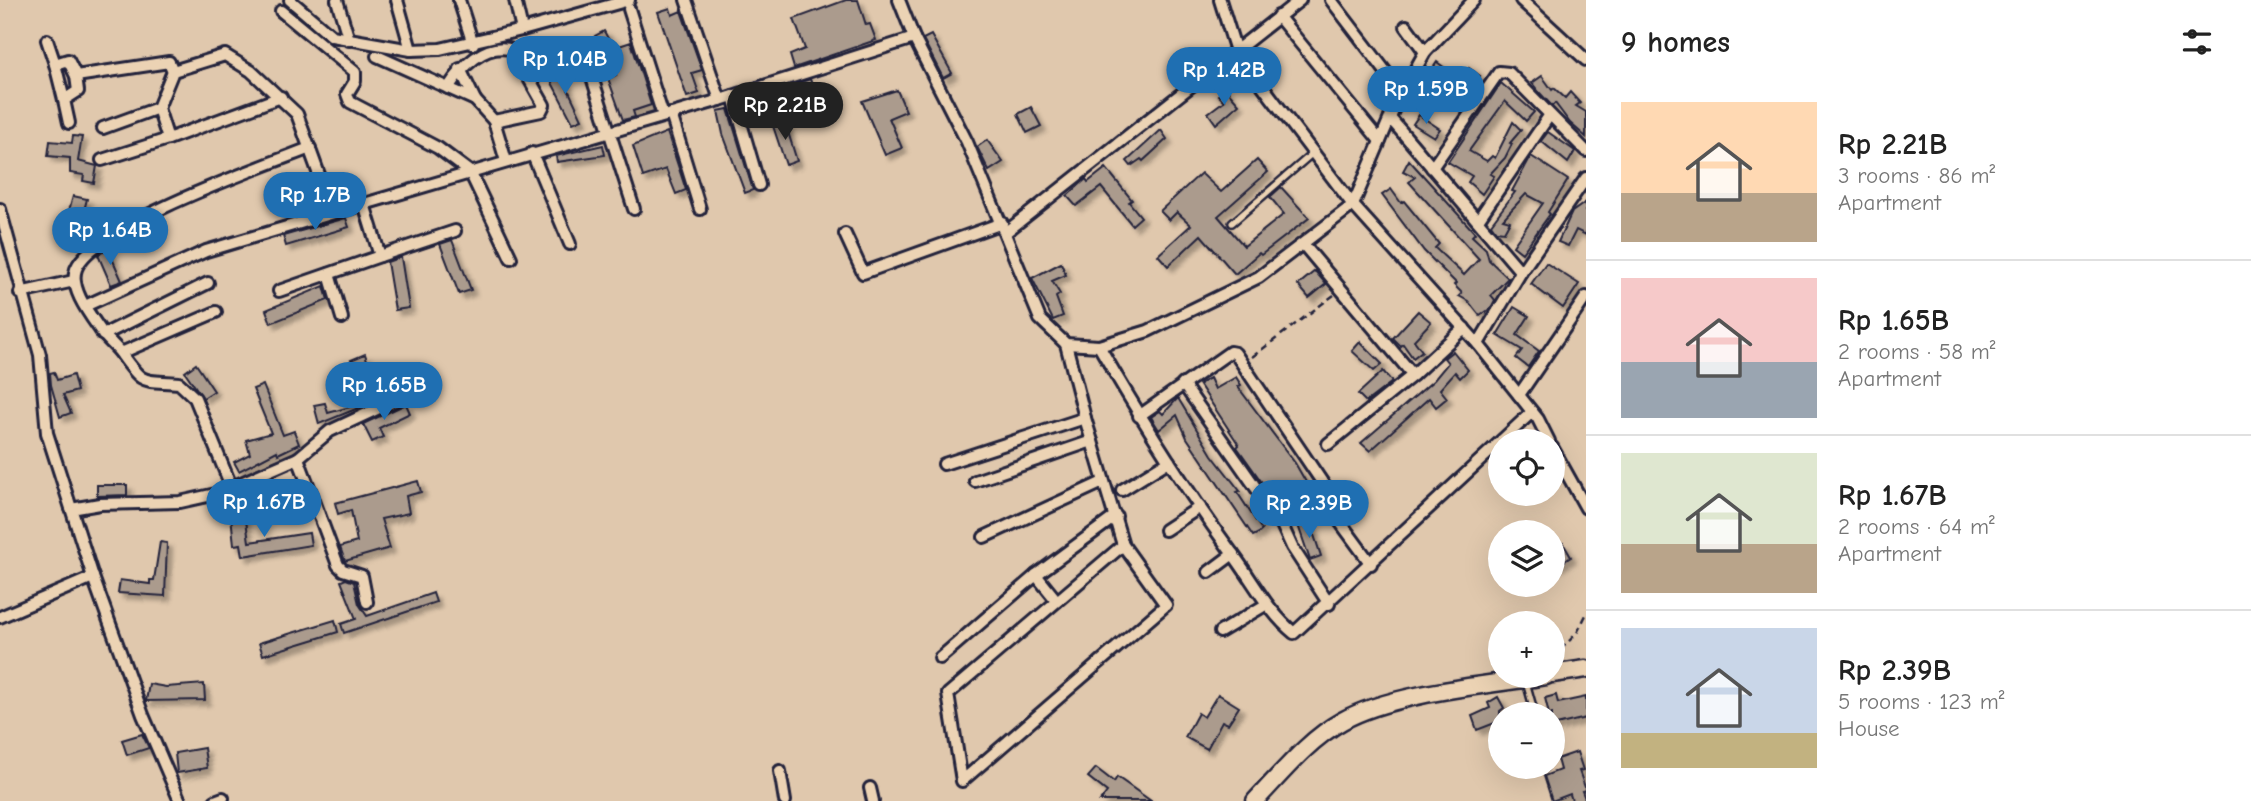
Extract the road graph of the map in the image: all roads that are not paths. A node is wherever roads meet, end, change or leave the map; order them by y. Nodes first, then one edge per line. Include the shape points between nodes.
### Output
1 (290, 0) edge
2 (337, 0) edge
3 (397, 0) edge
4 (459, 0) edge
5 (515, 0) edge
6 (580, 0) edge
7 (686, 0) edge
8 (899, 0) edge
9 (1220, 0) edge
10 (1300, 0) edge
11 (1331, 0) edge
12 (1474, 0) edge
13 (1521, 0) edge
14 (629, 5) edge
15 (281, 11) dead end
16 (583, 13) junction
17 (1278, 16) junction
18 (1406, 26) dead end
19 (522, 30) junction
20 (914, 38) junction
21 (47, 40) dead end
22 (349, 40) junction
23 (472, 44) junction
24 (1236, 48) junction
25 (583, 49) dead end
26 (411, 50) junction
27 (1425, 52) junction
28 (377, 56) dead end
29 (1586, 60) edge
30 (55, 64) junction
31 (460, 69) junction
32 (173, 71) junction
33 (76, 76) junction
34 (448, 88) junction
35 (1402, 93) junction
36 (733, 96) junction
37 (281, 97) junction
38 (64, 100) junction
39 (475, 100) junction
40 (720, 100) junction
41 (158, 108) junction
42 (667, 115) junction
43 (1549, 116) junction
44 (1390, 118) junction
45 (494, 121) junction
46 (69, 123) dead end
47 (103, 128) dead end
48 (610, 131) junction
49 (168, 139) junction
50 (1380, 141) junction
51 (310, 148) junction
52 (1586, 151) edge
53 (1314, 152) junction
54 (532, 153) junction
55 (102, 160) dead end
56 (506, 161) junction
57 (1432, 168) junction
58 (470, 172) junction
59 (1586, 178) edge
60 (759, 185) dead end
61 (364, 204) junction
62 (1353, 205) junction
63 (0, 209) edge
64 (634, 209) dead end
65 (700, 209) dead end
66 (333, 213) junction
67 (1478, 220) junction
68 (1232, 223) dead end
69 (1004, 227) junction
70 (455, 231) dead end
71 (845, 234) dead end
72 (570, 244) dead end
73 (1303, 244) junction
74 (380, 256) junction
75 (511, 258) dead end
76 (1521, 272) junction
77 (328, 274) junction
78 (74, 281) junction
79 (208, 283) dead end
80 (279, 291) dead end
81 (20, 293) junction
82 (1586, 297) edge
83 (85, 306) junction
84 (216, 312) dead end
85 (342, 318) dead end
86 (1464, 328) junction
87 (103, 335) junction
88 (1066, 344) junction
89 (1478, 344) junction
90 (1099, 346) junction
91 (121, 354) junction
92 (1413, 374) junction
93 (1183, 384) junction
94 (407, 395) dead end
95 (1519, 395) junction
96 (1532, 412) junction
97 (1139, 416) junction
98 (1085, 418) junction
99 (1514, 429) edge
100 (1542, 429) edge
101 (1092, 441) junction
102 (1328, 444) dead end
103 (1488, 453) edge
104 (298, 458) junction
105 (1169, 461) junction
106 (944, 464) dead end
107 (1565, 470) edge
108 (975, 481) dead end
109 (1103, 482) junction
110 (231, 486) junction
111 (1122, 490) dead end
112 (1200, 507) junction
113 (1586, 508) edge
114 (71, 509) junction
115 (1116, 516) junction
116 (1165, 530) dead end
117 (984, 537) dead end
118 (1124, 545) junction
119 (1233, 554) junction
120 (1371, 564) junction
121 (1209, 572) dead end
122 (1036, 575) junction
123 (93, 576) junction
124 (1057, 601) junction
125 (367, 602) dead end
126 (1266, 604) junction
127 (1329, 604) junction
128 (0, 617) edge
129 (1220, 632) dead end
130 (940, 658) dead end
131 (1586, 669) edge
132 (1565, 672) edge
133 (1488, 686) edge
134 (780, 771) dead end
135 (870, 789) dead end
136 (180, 801) edge
137 (785, 801) edge
138 (873, 801) edge
139 (1255, 801) edge

1 - 22 street via 332,36
2 - 22 street
3 - 26 street
4 - 23 street
5 - 19 street
6 - 16 street
7 - 40 street
8 - 20 street
9 - 24 street
10 - 17 street
11 - 35 street
12 - 27 street
13 - 29 street
14 - 16 street
14 - 42 street
15 - 58 street via 355,72 347,94 350,102 438,148
16 - 19 street
17 - 24 street
17 - 50 street
18 - 27 street
19 - 23 street
20 - 36 street
20 - 69 street
21 - 30 street
22 - 26 street
23 - 26 street
24 - 53 street
24 - 69 street via 1102,157
25 - 48 street
27 - 35 street
28 - 34 street
30 - 33 street via 68,60
30 - 38 street
31 - 34 street
31 - 39 street
31 - 45 street via 478,55 513,50 544,105 541,111
32 - 33 street via 169,62
32 - 37 street via 225,55
32 - 41 street
33 - 38 street via 78,91
34 - 39 street
35 - 44 street
36 - 40 street
36 - 60 street
37 - 49 street
37 - 51 street via 297,114
38 - 46 street
39 - 45 street
40 - 42 street
41 - 47 street
41 - 49 street
42 - 48 street
42 - 65 street
43 - 52 street
43 - 57 street via 1508,73 1499,72
43 - 67 street
44 - 50 street
44 - 57 street
45 - 56 street
48 - 54 street
48 - 64 street
49 - 55 street
50 - 62 street
51 - 66 street
51 - 78 street via 184,196 105,239 85,254
53 - 62 street
53 - 68 lane
54 - 56 street
54 - 72 street
56 - 58 street
57 - 67 street
58 - 61 street
58 - 75 street
59 - 76 street
61 - 66 street
61 - 74 street
62 - 73 street
62 - 86 street
63 - 81 street
66 - 83 street via 206,251
67 - 76 street
69 - 71 street via 863,273
69 - 88 street via 1040,319
70 - 74 street
73 - 90 street via 1259,277 1148,331
73 - 92 street
74 - 77 street
76 - 89 street
77 - 80 street
77 - 85 street
78 - 81 street
78 - 83 street
79 - 87 street
81 - 114 street via 40,355 47,433
82 - 95 street
83 - 87 street
84 - 91 street
86 - 89 street
86 - 92 street
87 - 91 street
88 - 90 street
88 - 98 street
89 - 95 street
90 - 97 street
91 - 110 street via 134,375 151,382 179,383 195,398
92 - 102 street
93 - 97 street
93 - 120 street via 1235,353 1328,491 1335,515
93 - 127 street via 1283,525
94 - 104 street via 330,431
95 - 96 street
96 - 99 street
96 - 100 street
97 - 105 street
98 - 101 street
98 - 106 street
101 - 108 street
101 - 109 street
103 - 120 street
104 - 110 street
104 - 125 street via 333,556 343,570 362,576
105 - 111 street
105 - 112 street
107 - 113 street
109 - 115 street
109 - 117 street
110 - 114 street via 195,500
112 - 116 street
112 - 119 street
114 - 123 street
115 - 118 street
115 - 122 street
118 - 124 street
118 - 124 street via 1166,605 962,781 948,694
119 - 121 street
119 - 126 street
120 - 127 street
122 - 124 street
122 - 130 street
123 - 128 street
123 - 136 street
126 - 127 street via 1294,633
126 - 129 street
131 - 132 street
133 - 139 street via 1373,706 1315,740
134 - 137 street
135 - 138 street

